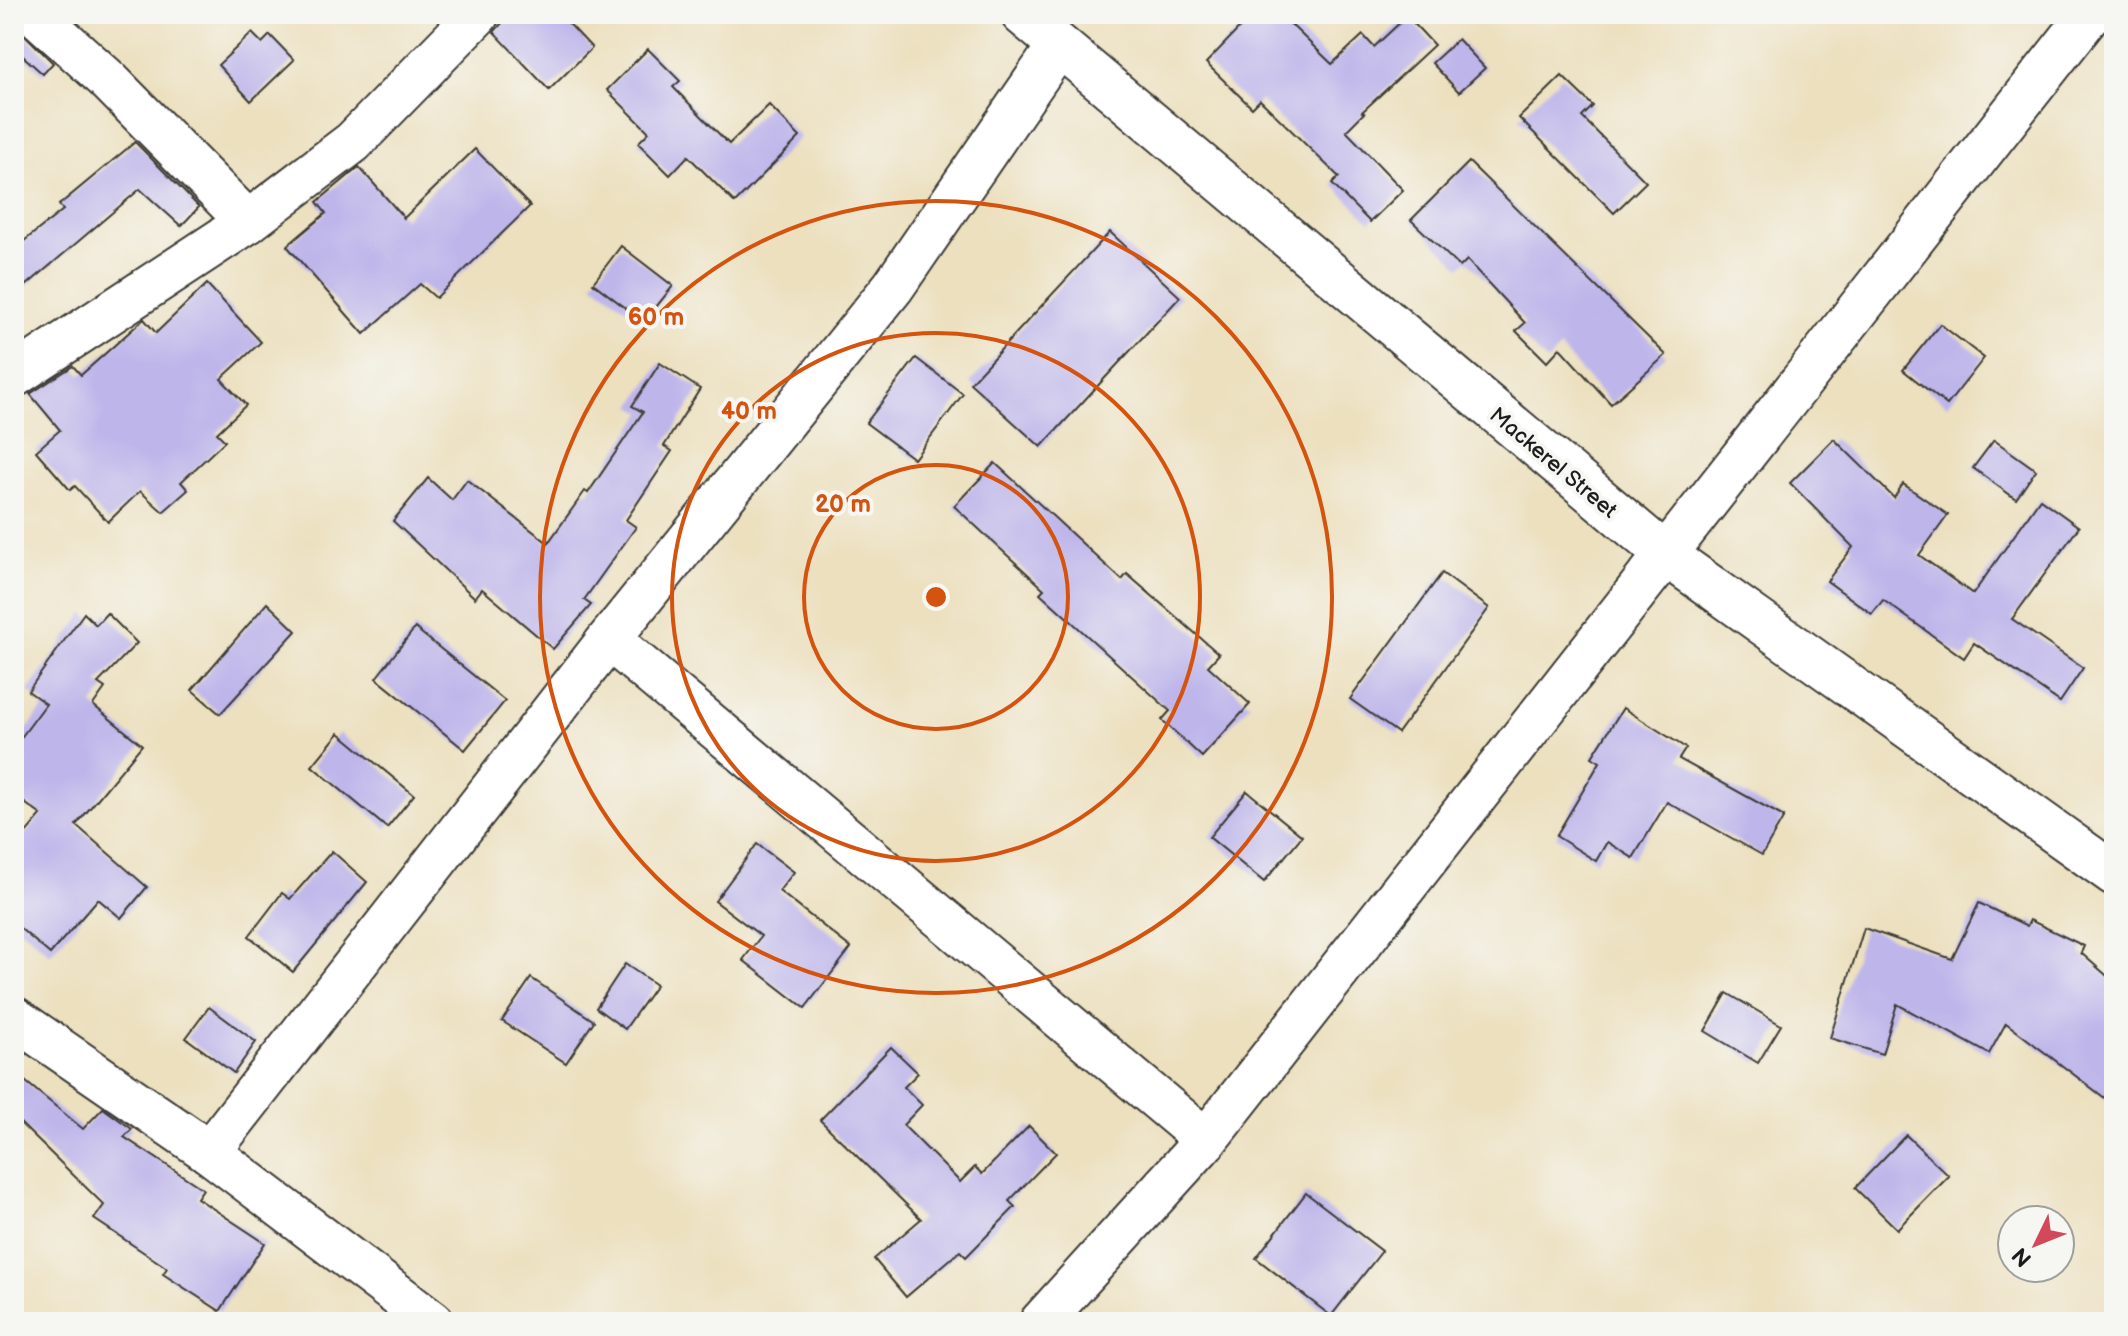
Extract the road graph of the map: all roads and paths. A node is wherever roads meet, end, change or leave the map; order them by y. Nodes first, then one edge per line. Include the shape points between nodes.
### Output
1 (35, 14) edge
2 (478, 14) edge
3 (1022, 14) edge
4 (2090, 14) edge
5 (1058, 47) junction
6 (248, 222) junction
7 (14, 376) edge
8 (1665, 554) junction
9 (609, 639) junction
10 (2114, 874) edge
11 (14, 1018) edge
12 (1206, 1140) junction
13 (209, 1152) junction
14 (433, 1322) edge
15 (1041, 1322) edge

1 - 6 street
2 - 6 street via 353,142
3 - 5 street, Mackerel Street
4 - 8 street
5 - 8 street, Mackerel Street
5 - 9 street via 893,287
6 - 7 street
8 - 10 street, Mackerel Street
8 - 12 street
9 - 12 street
9 - 13 street
11 - 13 street
12 - 15 street
13 - 14 street

